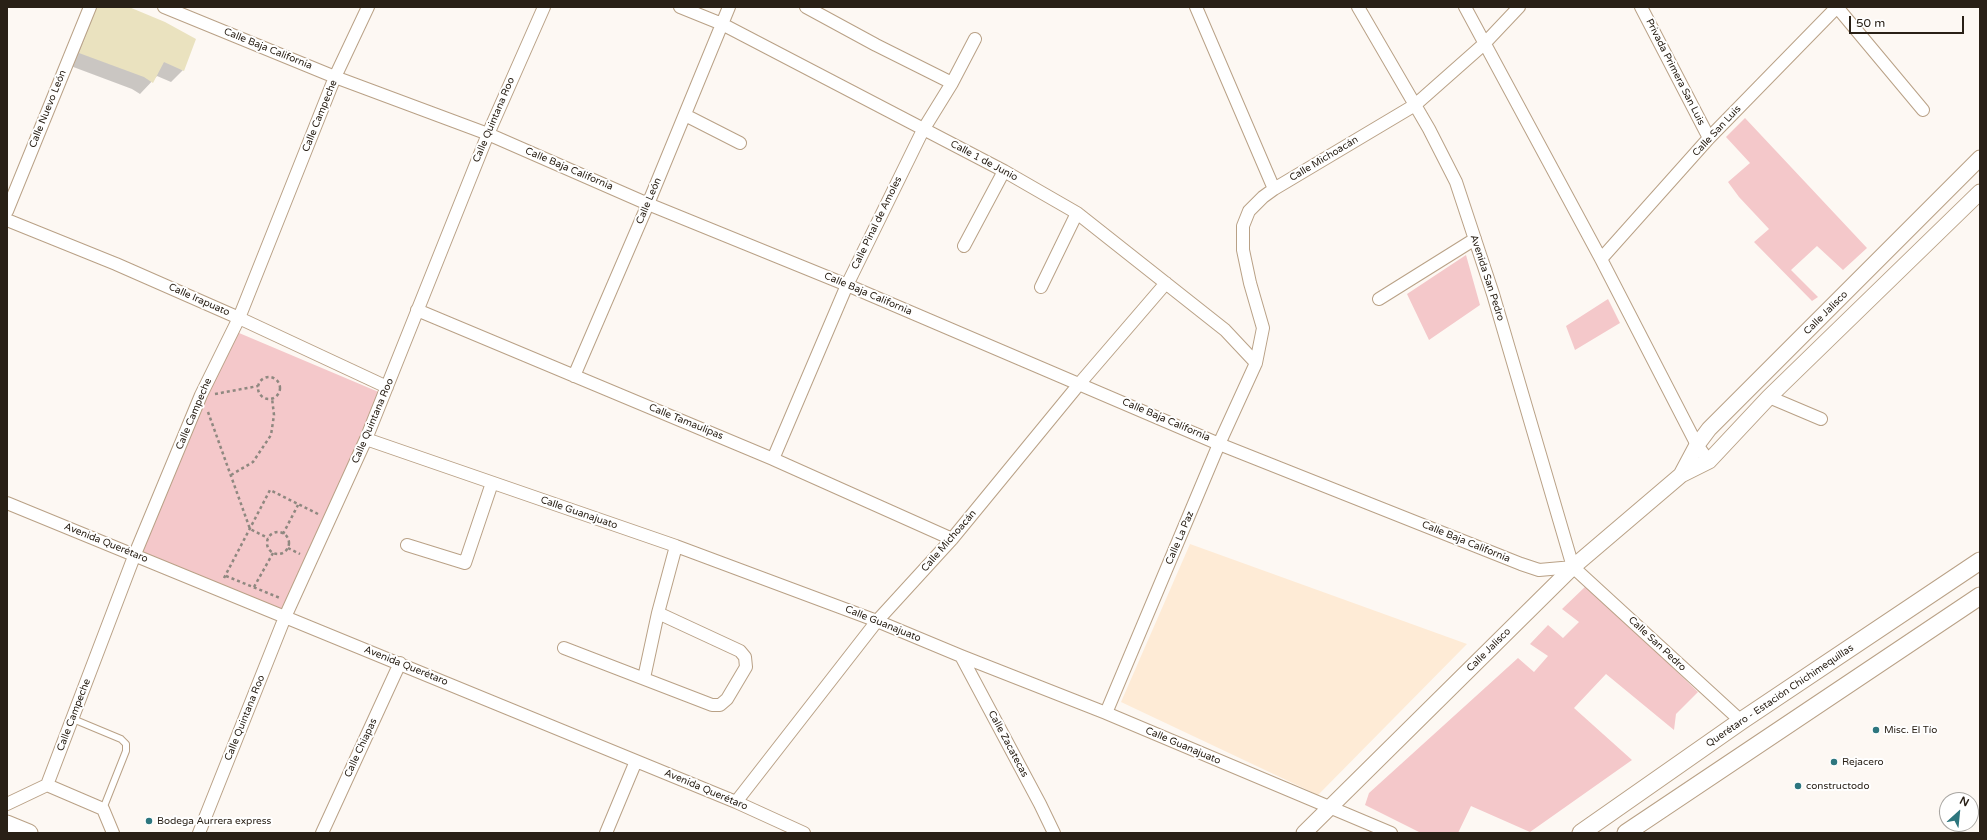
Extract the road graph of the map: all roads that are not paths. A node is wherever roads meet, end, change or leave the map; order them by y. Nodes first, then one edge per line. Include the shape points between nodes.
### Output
1 (90, 7) edge
2 (164, 7) edge
3 (368, 7) edge
4 (544, 7) edge
5 (680, 7) edge
6 (728, 7) edge
7 (806, 7) edge
8 (1196, 7) edge
9 (1358, 7) edge
10 (1465, 7) edge
11 (1519, 7) edge
12 (1641, 7) edge
13 (1837, 7) edge
14 (722, 24) junction
15 (975, 39) dead end
16 (1484, 44) junction
17 (335, 77) junction
18 (952, 83) junction
19 (1415, 105) junction
20 (1923, 110) dead end
21 (684, 115) junction
22 (923, 130) junction
23 (488, 134) junction
24 (1709, 138) junction
25 (740, 143) dead end
26 (1980, 158) edge
27 (1004, 171) junction
28 (1274, 189) junction
29 (1980, 192) edge
30 (648, 204) junction
31 (7, 211) edge
32 (1077, 213) junction
33 (7, 220) edge
34 (1475, 239) junction
35 (964, 246) dead end
36 (1601, 259) junction
37 (1166, 283) junction
38 (847, 285) junction
39 (1041, 287) dead end
40 (1379, 299) dead end
41 (417, 310) junction
42 (239, 318) junction
43 (1256, 363) junction
44 (574, 376) junction
45 (1080, 383) junction
46 (387, 388) junction
47 (1769, 397) junction
48 (1821, 419) dead end
49 (366, 439) junction
50 (1219, 444) junction
51 (1697, 445) junction
52 (773, 459) junction
53 (1709, 461) junction
54 (1680, 475) junction
55 (492, 483) junction
56 (7, 503) edge
57 (952, 539) junction
58 (407, 545) dead end
59 (676, 546) junction
60 (135, 554) junction
61 (1980, 561) edge
62 (1573, 567) junction
63 (1980, 596) edge
64 (658, 613) junction
65 (285, 617) junction
66 (877, 621) junction
67 (564, 648) dead end
68 (960, 656) junction
69 (400, 663) junction
70 (644, 678) junction
71 (1106, 713) junction
72 (73, 719) junction
73 (1741, 721) junction
74 (636, 761) junction
75 (47, 785) junction
76 (736, 802) junction
77 (7, 804) edge
78 (1330, 808) junction
79 (103, 809) junction
80 (7, 824) edge
81 (29, 833) edge
82 (113, 833) edge
83 (199, 833) edge
84 (322, 833) edge
85 (606, 833) edge
86 (804, 833) edge
87 (1054, 833) edge
88 (1304, 833) edge
89 (1391, 833) edge
90 (1581, 833) edge
91 (1626, 833) edge

1 - 31 street, Calle Nuevo León
2 - 17 street, Calle Baja California
3 - 17 street, Calle Campeche
4 - 23 street, Calle Quintana Roo
5 - 14 street, Calle 1 de Junio
6 - 14 street
7 - 18 street
8 - 28 street
9 - 19 street, Avenida San Pedro
10 - 16 street
11 - 16 street, Calle Michoacán
12 - 24 street, Privada Primera San Luis
13 - 20 street
13 - 24 street, Calle San Luis
14 - 21 street, Calle León
14 - 22 street, Calle 1 de Junio
15 - 18 street, Calle Pinal de Amoles
16 - 19 street, Calle Michoacán
16 - 36 street
17 - 23 street, Calle Baja California
17 - 42 street, Calle Campeche
18 - 22 street, Calle Pinal de Amoles
19 - 28 street, Calle Michoacán
19 - 34 street, Avenida San Pedro via 1456,182
21 - 25 street
21 - 30 street, Calle León
22 - 27 street, Calle 1 de Junio
22 - 38 street, Calle Pinal de Amoles
23 - 30 street, Calle Baja California
23 - 41 street, Calle Quintana Roo
24 - 36 street, Calle San Luis
26 - 51 street, Calle Jalisco via 1709,429
27 - 32 street, Calle 1 de Junio
27 - 35 street
28 - 43 street, Calle Michoacán via 1263,196 1249,211 1243,226 1243,250 1263,328
29 - 47 street, Calle Jalisco
30 - 38 street, Calle Baja California
30 - 44 street, Calle León
32 - 37 street, Calle 1 de Junio
32 - 39 street
33 - 42 street, Calle Irapuato
34 - 40 street
34 - 62 street, Avenida San Pedro
36 - 51 street
37 - 43 street, Calle 1 de Junio via 1225,330
37 - 45 street, Calle Michoacán
38 - 45 street, Calle Baja California
38 - 52 street, Calle Pinal de Amoles
41 - 44 street, Calle Tamaulipas
41 - 46 street, Calle Quintana Roo
42 - 46 street, Calle Irapuato
42 - 60 street, Calle Campeche via 201,395
43 - 50 street, Calle La Paz
44 - 52 street, Calle Tamaulipas
45 - 50 street, Calle Baja California
45 - 57 street, Calle Michoacán
46 - 49 street, Calle Quintana Roo
47 - 48 street
47 - 53 street, Calle Jalisco
49 - 55 street, Calle Guanajuato
49 - 65 street, Calle Quintana Roo
50 - 62 street, Calle Baja California via 1539,570
50 - 71 street, Calle La Paz
51 - 53 street
51 - 54 street, Calle Jalisco
52 - 57 street, Calle Tamaulipas
53 - 54 street, Calle Jalisco
54 - 62 street, Calle Jalisco
55 - 58 street via 465,563
55 - 59 street, Calle Guanajuato
56 - 60 street, Avenida Querétaro
57 - 66 street, Calle Michoacán
59 - 64 street
59 - 66 street, Calle Guanajuato
60 - 65 street, Avenida Querétaro
60 - 72 street, Calle Campeche
61 - 73 main road, Querétaro - Estación Chichimequillas
62 - 73 street, Calle San Pedro
62 - 78 street, Calle Jalisco
63 - 91 main road
64 - 70 street
64 - 70 street via 740,651 745,657 746,667 727,699 720,705 712,705
65 - 69 street, Avenida Querétaro
65 - 83 street, Calle Quintana Roo
66 - 68 street, Calle Guanajuato
66 - 76 street, Calle Michoacán
67 - 70 street
68 - 71 street, Calle Guanajuato
68 - 87 street, Calle Zacatecas
69 - 74 street, Avenida Querétaro
69 - 84 street, Calle Chiapas
71 - 78 street, Calle Guanajuato
72 - 75 street, Calle Campeche
72 - 79 lane via 121,739 126,744 126,751
73 - 90 main road, Querétaro - Estación Chichimequillas
74 - 76 street, Avenida Querétaro
74 - 85 street
75 - 77 street
75 - 79 street
76 - 86 street, Avenida Querétaro
78 - 88 street, Calle Jalisco
78 - 89 street, Calle Guanajuato
79 - 82 street
80 - 81 main road

